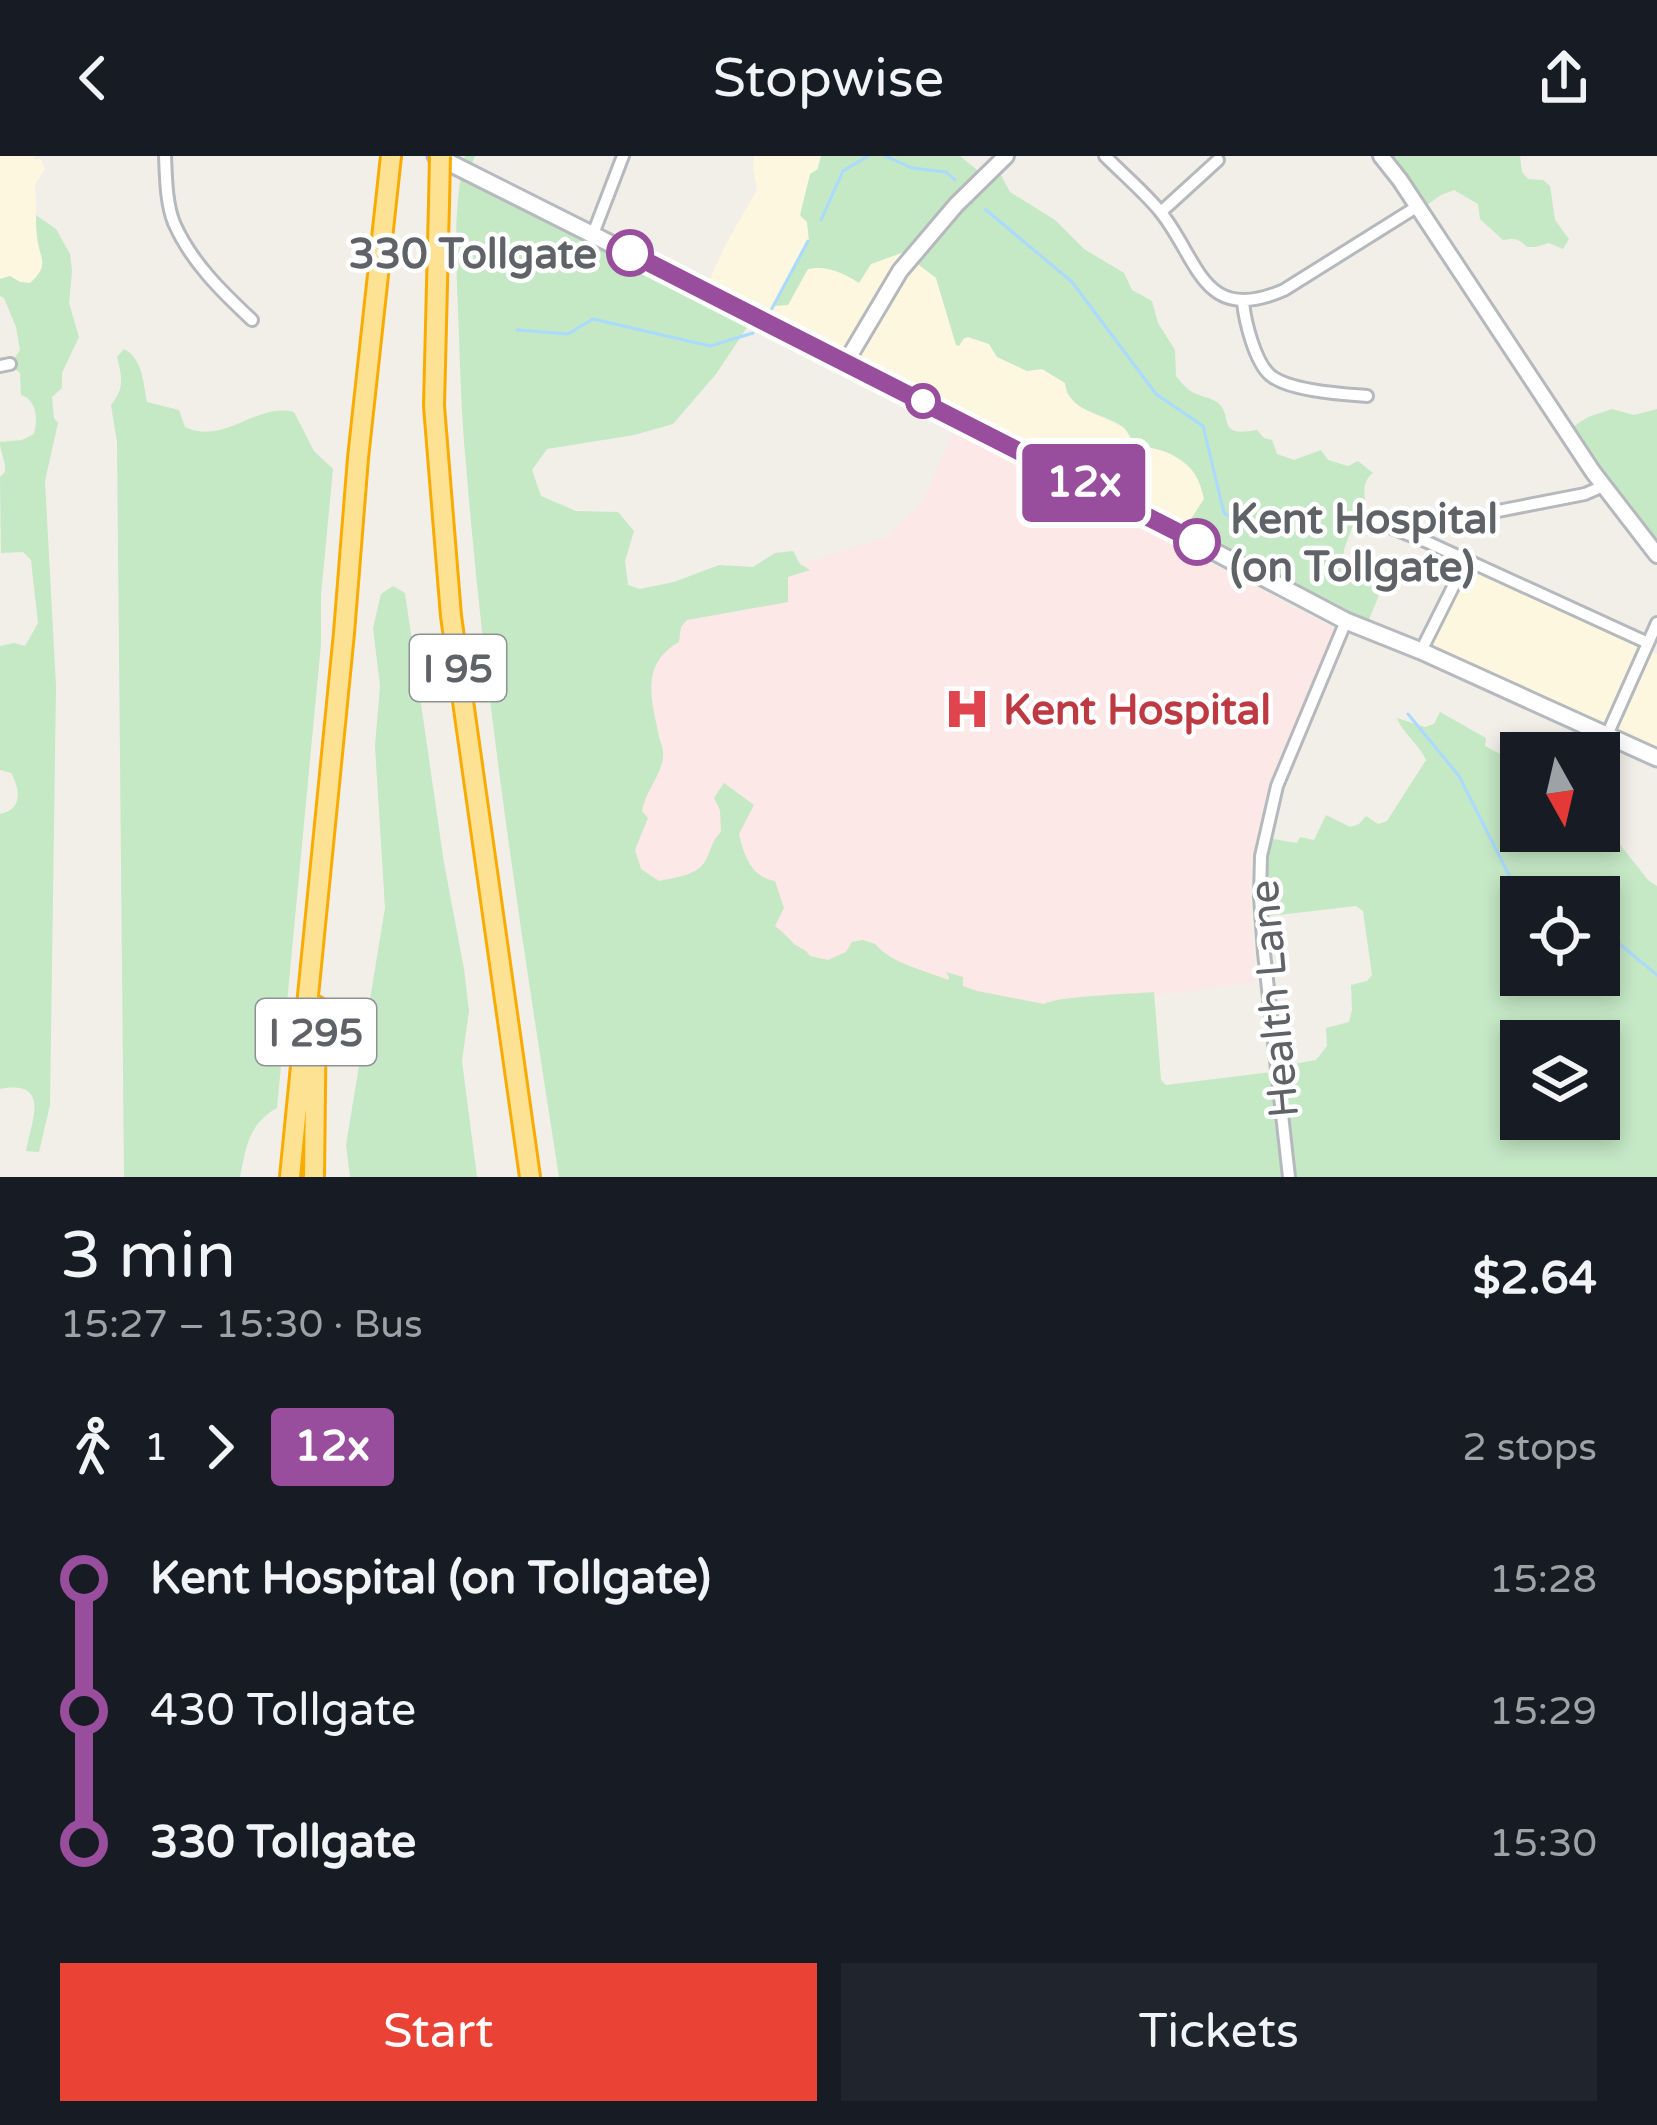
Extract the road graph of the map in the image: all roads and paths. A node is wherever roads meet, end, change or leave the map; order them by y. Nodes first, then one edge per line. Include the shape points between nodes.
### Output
1 (165, 156) edge
2 (391, 156) edge
3 (438, 156) edge
4 (623, 156) edge
5 (1006, 156) edge
6 (1105, 156) edge
7 (1381, 156) edge
8 (1218, 160) dead end
9 (1418, 206) junction
10 (1161, 212) junction
11 (592, 234) junction
12 (1243, 302) junction
13 (252, 320) dead end
14 (846, 362) junction
15 (1366, 395) dead end
16 (1603, 486) junction
17 (1498, 511) dead end
18 (1366, 518) dead end
19 (1657, 555) edge
20 (1466, 561) junction
21 (1346, 621) junction
22 (1657, 623) edge
23 (1648, 643) junction
24 (1421, 650) junction
25 (1600, 732) edge
26 (1608, 732) edge
27 (1620, 741) edge
28 (1657, 758) edge
29 (317, 888) junction
30 (290, 1177) edge
31 (314, 1177) edge
32 (533, 1177) edge
33 (1288, 1177) edge

1 - 13 street via 173,220 209,279
2 - 29 highway
3 - 11 main road
3 - 32 highway, I 95, bridge via 434,406 443,531
4 - 11 street
5 - 14 street via 900,271
6 - 10 street
7 - 9 street
8 - 10 street
9 - 12 street via 1284,290
9 - 16 street
10 - 12 street via 1196,271
11 - 14 main road
12 - 15 street via 1274,379
14 - 21 main road
16 - 17 street
16 - 19 street
18 - 20 street
20 - 23 street
20 - 24 street
21 - 24 main road
21 - 33 street, Health Lane via 1276,786 1261,856
22 - 23 street
23 - 26 street
24 - 25 main road
27 - 28 main road
29 - 30 highway
29 - 31 highway, I 295

